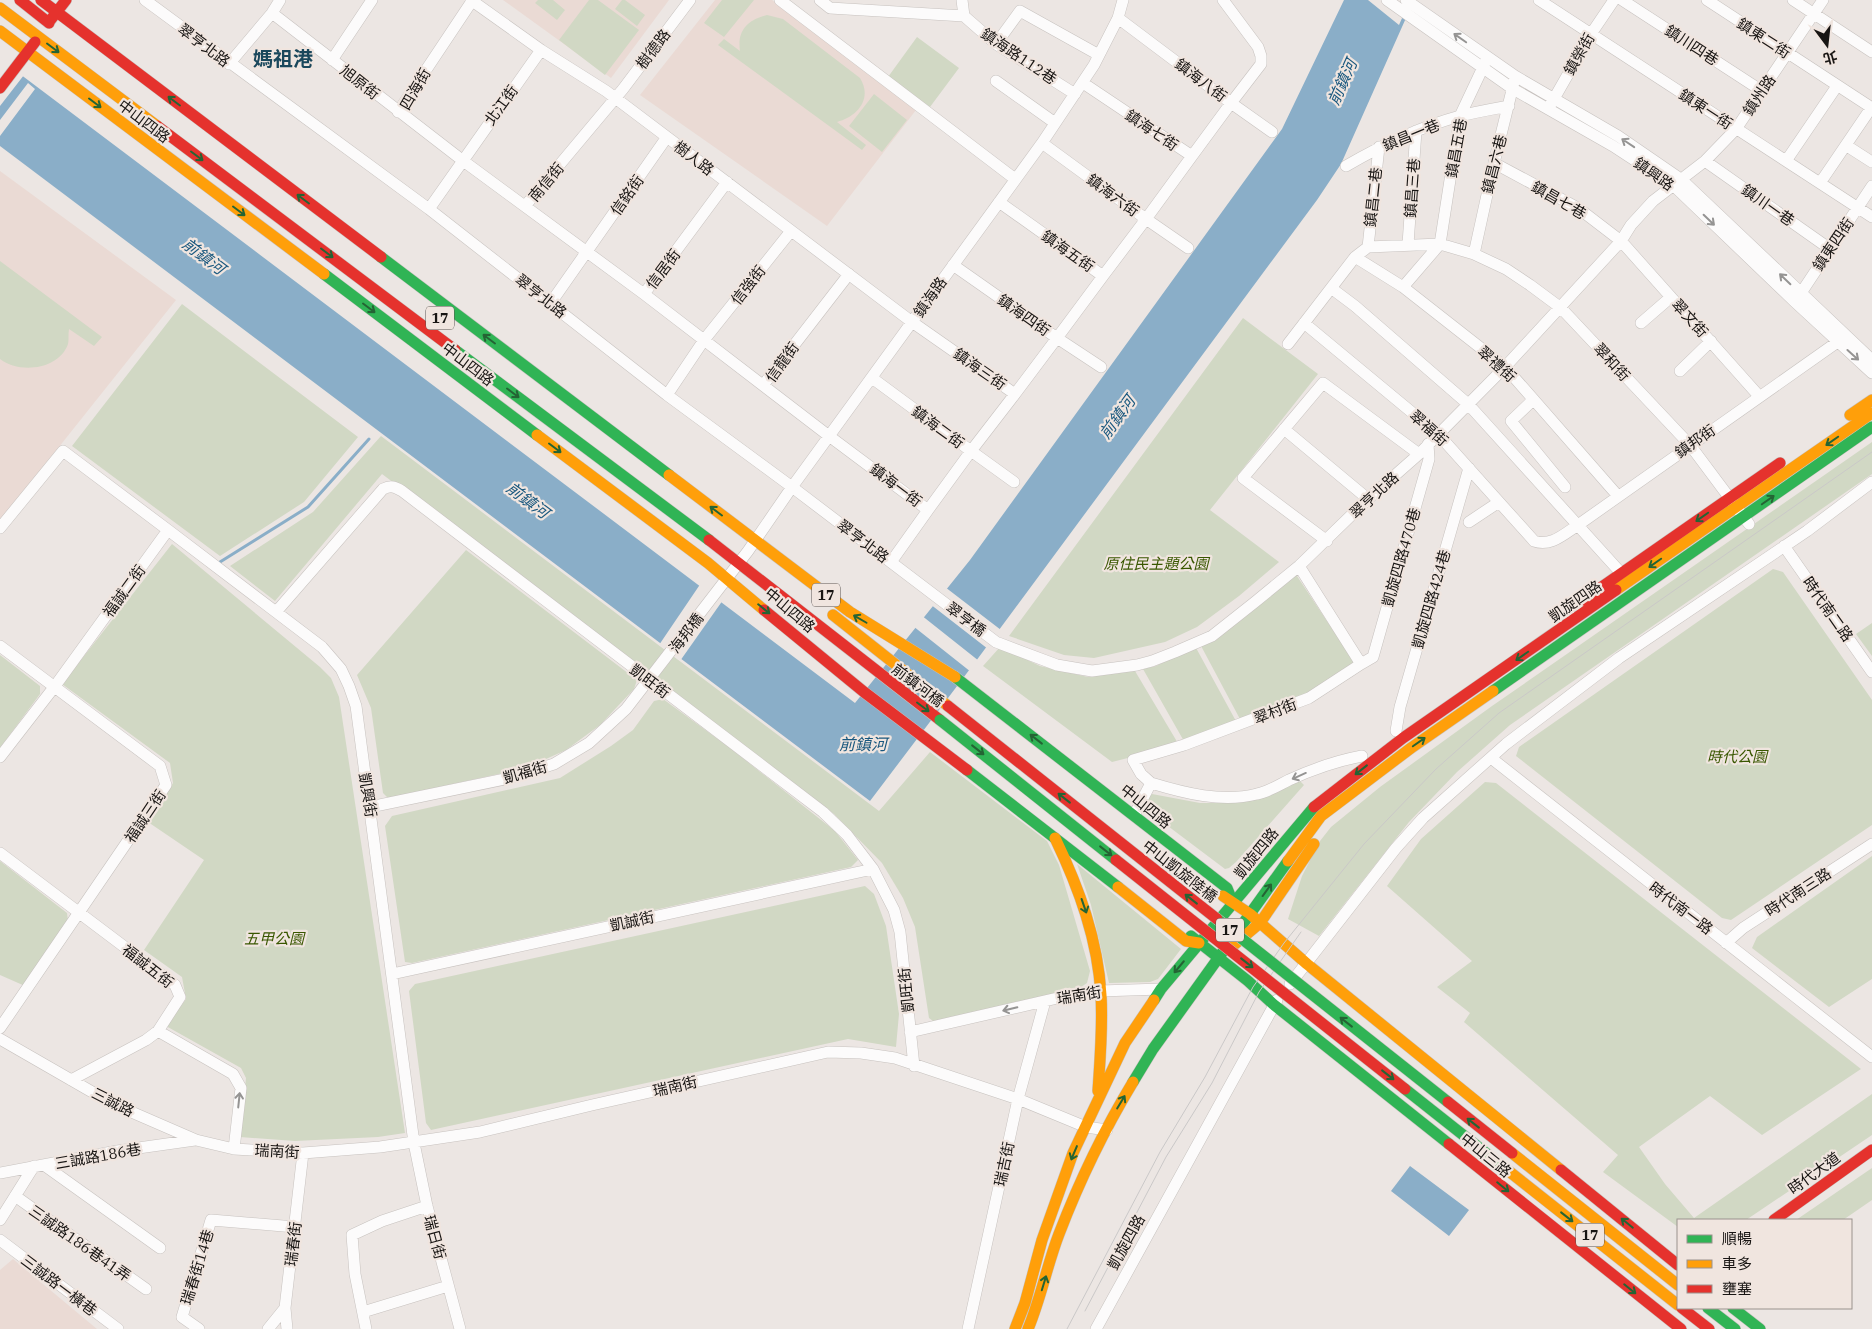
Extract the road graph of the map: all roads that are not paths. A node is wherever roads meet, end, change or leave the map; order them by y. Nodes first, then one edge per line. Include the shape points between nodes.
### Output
1 (20, 0) edge
2 (41, 0) edge
3 (66, 0) edge
4 (145, 0) edge
5 (280, 0) edge
6 (372, 0) edge
7 (471, 0) edge
8 (690, 0) edge
9 (780, 0) edge
10 (820, 0) edge
11 (962, 0) edge
12 (1122, 0) edge
13 (1223, 0) edge
14 (1387, 0) edge
15 (1539, 0) edge
16 (1614, 0) edge
17 (1622, 0) edge
18 (1707, 0) edge
19 (1793, 0) edge
20 (1823, 0) edge
21 (833, 4) edge
22 (1021, 5) edge
23 (1408, 6) edge
24 (0, 8) edge
25 (57, 12) junction
26 (272, 13) junction
27 (1814, 14) junction
28 (964, 16) junction
29 (1118, 18) junction
30 (49, 22) junction
31 (0, 31) edge
32 (61, 31) dead end
33 (1591, 34) junction
34 (38, 37) junction
35 (996, 44) junction
36 (541, 50) junction
37 (27, 52) junction
38 (1872, 52) edge
39 (1787, 53) junction
40 (1099, 55) junction
41 (1487, 57) junction
42 (332, 60) junction
43 (229, 64) junction
44 (1482, 69) junction
45 (1516, 76) junction
46 (996, 81) dead end
47 (1083, 83) junction
48 (1837, 86) junction
49 (0, 88) edge
50 (1513, 89) junction
51 (1762, 91) junction
52 (1075, 94) junction
53 (615, 98) junction
54 (1553, 98) junction
55 (1231, 103) junction
56 (1509, 106) junction
57 (1872, 108) edge
58 (1548, 110) junction
59 (398, 112) junction
60 (1460, 116) junction
61 (1055, 123) junction
62 (1736, 129) junction
63 (1416, 131) junction
64 (1272, 132) dead end
65 (667, 137) junction
66 (1042, 142) junction
67 (1847, 146) junction
68 (1379, 147) junction
69 (1192, 156) junction
70 (462, 160) junction
71 (1705, 161) junction
72 (1786, 161) junction
73 (1872, 162) edge
74 (1494, 163) junction
75 (1346, 166) dead end
76 (1015, 180) junction
77 (727, 182) junction
78 (1678, 183) junction
79 (1820, 183) junction
80 (1872, 186) edge
81 (999, 202) junction
82 (525, 206) junction
83 (1858, 208) junction
84 (429, 209) junction
85 (1872, 217) edge
86 (1146, 219) junction
87 (791, 231) junction
88 (1621, 241) junction
89 (1408, 244) junction
90 (1440, 244) junction
91 (1368, 247) junction
92 (1188, 248) dead end
93 (1830, 249) junction
94 (587, 252) junction
95 (1474, 254) junction
96 (1355, 257) junction
97 (953, 264) junction
98 (849, 274) junction
99 (1103, 276) junction
100 (1403, 287) junction
101 (1331, 288) junction
102 (644, 294) junction
103 (1671, 297) junction
104 (1798, 298) junction
105 (550, 304) junction
106 (1561, 308) junction
107 (912, 322) junction
108 (1304, 323) junction
109 (1641, 323) dead end
110 (1057, 338) junction
111 (1842, 339) junction
112 (704, 340) junction
113 (1711, 342) junction
114 (1288, 344) dead end
115 (1872, 360) edge
116 (1101, 367) dead end
117 (1505, 367) junction
118 (1680, 371) dead end
119 (1872, 373) edge
120 (872, 378) junction
121 (764, 384) junction
122 (1015, 394) junction
123 (667, 395) junction
124 (1760, 396) junction
125 (1533, 400) junction
126 (1872, 400) edge
127 (1468, 404) junction
128 (1872, 413) edge
129 (1872, 427) edge
130 (1284, 429) junction
131 (1438, 434) junction
132 (829, 436) junction
133 (1872, 440) edge
134 (1428, 444) junction
135 (1690, 445) junction
136 (971, 451) junction
137 (1419, 454) junction
138 (1469, 468) junction
139 (1014, 482) dead end
140 (1872, 482) edge
141 (792, 487) junction
142 (1565, 487) dead end
143 (1618, 496) junction
144 (1368, 499) junction
145 (1500, 502) junction
146 (928, 510) junction
147 (1740, 512) junction
148 (1469, 522) dead end
149 (1578, 525) junction
150 (0, 528) edge
151 (168, 530) junction
152 (755, 540) junction
153 (1327, 540) junction
154 (1543, 544) joint
155 (1784, 546) junction
156 (891, 562) junction
157 (739, 563) junction
158 (1299, 566) junction
159 (1621, 573) junction
160 (724, 581) junction
161 (935, 596) joint
162 (824, 608) dead end
163 (276, 612) junction
164 (996, 642) joint
165 (0, 646) edge
166 (891, 657) junction
167 (1361, 664) junction
168 (1872, 672) edge
169 (877, 675) junction
170 (932, 679) dead end
171 (650, 680) junction
172 (962, 682) joint
173 (55, 686) junction
174 (948, 706) joint
175 (940, 720) joint
176 (994, 722) dead end
177 (1396, 731) junction
178 (927, 733) junction
179 (1362, 756) junction
180 (0, 758) edge
181 (1491, 758) junction
182 (1151, 783) junction
183 (370, 807) junction
184 (1134, 815) junction
185 (1040, 816) junction
186 (1054, 836) junction
187 (1872, 844) edge
188 (0, 853) edge
189 (873, 868) junction
190 (1243, 892) junction
191 (1233, 903) junction
192 (79, 914) junction
193 (1250, 914) junction
194 (1260, 922) junction
195 (1199, 943) junction
196 (1726, 943) junction
197 (1219, 959) junction
198 (1307, 964) junction
199 (392, 974) junction
200 (1162, 989) junction
201 (1100, 991) junction
202 (1045, 1001) junction
203 (1273, 1004) junction
204 (0, 1028) edge
205 (158, 1031) junction
206 (910, 1032) junction
207 (0, 1039) edge
208 (1872, 1057) edge
209 (914, 1066) junction
210 (71, 1080) junction
211 (1018, 1100) junction
212 (1098, 1100) junction
213 (1086, 1127) junction
214 (1107, 1130) junction
215 (196, 1140) junction
216 (414, 1143) junction
217 (234, 1149) junction
218 (1872, 1150) edge
219 (303, 1153) junction
220 (1512, 1153) joint
221 (1501, 1165) joint
222 (39, 1166) junction
223 (0, 1172) edge
224 (15, 1196) junction
225 (427, 1206) junction
226 (1775, 1219) edge
227 (0, 1220) edge
228 (295, 1228) junction
229 (0, 1240) edge
230 (160, 1248) dead end
231 (1677, 1264) edge
232 (1677, 1283) edge
233 (448, 1286) junction
234 (146, 1288) dead end
235 (1677, 1303) edge
236 (1677, 1305) edge
237 (285, 1308) junction
238 (1684, 1309) edge
239 (1709, 1309) edge
240 (1734, 1309) edge
241 (363, 1312) junction
242 (1666, 1317) junction
243 (118, 1329) edge
244 (199, 1329) edge
245 (268, 1329) edge
246 (287, 1329) edge
247 (366, 1329) edge
248 (460, 1329) edge
249 (968, 1329) edge
250 (1015, 1329) edge
251 (1028, 1329) edge
252 (1096, 1329) edge
253 (1681, 1329) edge
254 (1710, 1329) edge
255 (1735, 1329) edge
256 (1760, 1329) edge

1 - 30 main road
2 - 25 main road, 17
3 - 25 main road
4 - 43 street, 翠亨北路
5 - 26 street
6 - 42 street, 旭原街
7 - 36 street, 樹人路
7 - 59 street, 四海街
8 - 53 street, 樹德路
9 - 76 street
10 - 21 street
11 - 28 street
12 - 29 street, 鎮海路
13 - 55 street, 鎮海八街 via 1262,56 1261,64
14 - 23 street
15 - 33 street, 鎮東一街
16 - 33 street, 鎮榮街
17 - 51 street, 鎮川四巷
18 - 39 street, 鎮東二街
19 - 27 street
20 - 27 street, 鎮州路
21 - 28 street
22 - 35 street
22 - 40 street
41 -> 23 street, 鎮興路
23 - 44 street, 鎮興路
24 - 34 main road, 中山四路 / 17
25 - 30 main road
152 -> 25 main road, 17
26 - 42 street
26 - 43 street
27 - 38 street
27 - 39 street, 鎮州路
28 - 35 street, 鎮海路112巷
29 - 40 street, 鎮海路
29 - 55 street, 鎮海八街
30 - 32 main road
30 - 34 main road
31 - 37 main road, 中山四路 / 17
33 - 54 street, 鎮榮街
33 - 62 street, 鎮東一街
34 - 37 main road
34 -> 157 main road, 中山四路 / 17
35 - 52 street, 鎮海路112巷
36 - 53 street, 樹人路
36 - 70 street, 北江街
37 - 49 main road
37 -> 160 main road, 中山四路 / 17
39 - 48 street, 鎮東二街
39 - 51 street, 鎮州路
40 - 47 street, 鎮海路
41 - 44 street, 鎮昌五巷
41 - 45 street, 鎮興路
42 - 59 street, 旭原街
43 - 84 street, 翠亨北路
44 - 50 street, 鎮興路
44 - 60 street, 鎮昌五巷
45 - 50 street, 鎮昌六巷
45 - 54 street, 鎮興路
46 - 61 street
47 - 52 street, 鎮海路
47 - 69 street, 鎮海七街
48 - 57 street, 鎮東二街
48 - 72 street
50 - 56 street, 鎮昌六巷
50 - 58 street, 鎮興路
51 - 62 street, 鎮州路
52 - 61 street, 鎮海路
53 - 65 street, 樹人路
53 - 82 street, 南信街
54 - 58 street, 鎮榮街
78 -> 54 street, 鎮興路 via 1618,136
55 - 64 street
55 - 69 street, 鎮海七街
56 - 60 street, 鎮昌一巷
56 - 74 street, 鎮昌六巷
57 - 67 street
58 - 78 street, 鎮興路
59 - 70 street, 四海街
60 - 63 street, 鎮昌一巷
60 - 90 street, 鎮昌五巷
61 - 66 street, 鎮海路
62 - 71 street, 鎮州路
62 - 72 street, 鎮東一街
63 - 68 street, 鎮昌一巷
63 - 89 street, 鎮昌三巷
65 - 77 street, 樹人路
65 - 94 street, 信銘街
66 - 76 street, 鎮海路
66 - 86 street, 鎮海六街
67 - 73 street
67 - 79 street
68 - 75 street, 鎮昌一巷
68 - 91 street, 鎮昌二巷
69 - 86 street, 鎮海六街
70 - 82 street
70 - 84 street, 北江街
71 - 78 street, 鎮州路
71 - 93 street, 鎮川一巷
72 - 79 street, 鎮東一街
74 - 88 street, 鎮昌七巷 via 1578,208
74 - 95 street, 鎮昌六巷
76 - 81 street, 鎮海路
77 - 87 street, 樹人路
77 - 102 street, 信居街
78 - 88 street, 翠亨北路 via 1653,201
78 - 104 street, 鎮興路
79 - 83 street, 鎮東一街
80 - 83 street, 鎮東四街
81 - 97 street, 鎮海路
81 - 99 street, 鎮海五街
82 - 94 street, 南信街
83 - 85 street, 鎮東一街
83 - 93 street, 鎮東四街
84 - 105 street, 翠亨北路
86 - 92 street
86 - 99 street, 鎮海五街
87 - 98 street, 樹人路
87 - 112 street, 信強街
88 - 103 street, 翠文街
88 - 106 street, 翠亨北路
89 - 90 street, 翠和街
89 - 91 street, 翠和街
90 - 95 street, 翠和街
90 - 100 street
91 - 96 street
93 - 104 street, 鎮東四街
94 - 102 street
94 - 105 street, 信銘街
95 - 106 street, 翠和街 via 1506,269
96 - 100 street, 翠禮街
96 - 101 street
97 - 107 street, 鎮海路
97 - 110 street, 鎮海四街
98 - 107 street, 樹人路
98 - 121 street, 信龍街
99 - 110 street, 鎮海四街
100 - 117 street, 翠禮街
101 - 108 street
101 - 127 street
102 - 112 street, 信居街
103 - 109 street
103 - 113 street, 翠文街
104 - 111 street, 鎮興路
105 - 123 street, 翠亨北路
106 - 117 street, 翠亨北路
106 - 135 street, 翠和街
107 - 120 street, 鎮海路
107 - 122 street, 鎮海三街
108 - 114 street
108 - 131 street, 翠福街
110 - 116 street
110 - 122 street, 鎮海三街
111 - 115 street, 鎮興路
111 -> 119 street, 鎮興路
111 - 124 street, 鎮邦街
112 - 121 street
112 - 123 street, 信強街
113 - 118 street
113 - 124 street, 翠文街
117 - 125 street, 翠禮街
117 - 127 street, 翠亨北路
120 - 132 street, 鎮海路
120 - 136 street, 鎮海二街
121 - 132 street, 信龍街
122 - 136 street, 鎮海二街
123 - 141 street, 翠亨北路
124 - 135 street, 鎮邦街
125 - 142 street via 1510,421
125 - 143 street, 翠禮街
126 - 147 main road, 凱旋四路
127 - 131 street, 翠亨北路
127 - 149 street
128 -> 147 main road, 凱旋四路
147 -> 129 main road, 凱旋四路
130 - 137 street via 1324,383
130 - 144 street
130 - 153 street via 1243,478
131 - 134 street, 翠亨北路
131 - 138 street, 翠福街
132 - 141 street, 鎮海路
132 - 146 street, 鎮海一街
133 - 147 main road, 凱旋四路
134 - 137 street, 翠亨北路
134 - 167 street, 凱旋四路470巷 via 1429,459 1373,657
135 - 143 street, 鎮邦街
135 - 147 street, 翠和街
136 - 139 street
136 - 146 street, 鎮海一街
137 - 144 street, 翠亨北路
138 - 145 street, 翠福街
138 - 177 street, 凱旋四路424巷
140 - 155 street, 凱旋四路
141 - 152 street, 鎮海路
141 - 156 street, 翠亨北路
143 - 149 street, 鎮邦街
144 - 153 street, 翠亨北路
145 - 148 street
145 - 154 street, 翠福街 via 1534,541
146 - 156 street
147 -> 159 main road, 凱旋四路
147 -> 190 main road, 凱旋四路 via 1457,700 1361,770 1309,811
193 -> 147 main road, 凱旋四路 via 1320,816
147 - 194 main road, 凱旋四路 via 1378,783 1327,825
149 - 154 street, 鎮邦街
149 - 159 street
150 - 151 street via 62,451
151 - 163 street, 凱興街
151 - 173 street, 福誠二街
152 - 157 street, 鎮海路
172 -> 152 main road, 前鎮河橋 / 17 via 850,612
153 - 158 street, 翠亨北路
155 - 168 street, 時代南二路
155 - 181 street, 凱旋四路 via 1619,658
156 - 161 street, 翠亨北路
157 - 160 street, 鎮海路
157 - 169 main road, 中山四路 / 17
158 - 164 street, 翠亨北路 via 1212,636 1152,661 1092,671 1058,665
158 - 167 street
159 - 177 main road, 凱旋四路
160 - 171 street, 海邦橋
160 -> 178 main road, 中山四路 / 17 via 864,692
161 - 164 street, 翠亨橋
162 - 166 main road, 中山四路 / 17
163 - 171 street, 凱旺街 via 383,489 395,487
163 - 183 street, 凱興街 via 322,647 341,669 356,706
165 - 173 street, 福誠三街
166 - 170 main road, 前鎮河橋 / 17
166 - 174 main road, 前鎮河橋 / 17
167 - 182 street, 翠村街 via 1309,698 1184,746 1134,760 1141,774
169 -> 175 main road, 前鎮河橋 / 17
169 - 178 main road, 前鎮河橋 / 17
171 - 183 street, 凱福街 via 607,728 554,764 510,778
171 - 189 street, 凱旺街 via 823,812 847,835
184 -> 172 main road, 中山四路 / 17
173 - 180 street, 福誠二街
173 - 192 street, 福誠三街 via 160,766 166,785
220 -> 174 main road, 中山凱旋陸橋 / 17, bridge
175 -> 221 main road, 中山凱旋陸橋 / 17, bridge
176 - 191 main road, 中山四路 / 17
177 - 179 main road, 凱旋四路
178 - 185 main road, 17
178 - 186 main road, 17
179 -> 182 street, 中山四路 via 1336,761 1258,794 1239,797 1188,794
179 - 190 main road, 凱旋四路 via 1304,805 1244,878
181 - 196 street, 時代南一路
181 - 198 street, 凱旋四路 via 1423,818 1396,848
182 - 184 street
183 - 199 street, 凱興街
184 - 191 main road, 中山四路 / 17 via 1228,888
185 - 186 main road
185 - 195 main road, 17
186 - 195 main road, 17 via 1186,941
186 -> 201 main road via 1086,911
187 - 196 street, 時代南三路 via 1743,928
188 - 192 street, 福誠五街
189 - 199 street, 凱誠街
189 - 206 street, 凱旺街 via 894,910 900,932
190 - 191 main road
191 - 193 main road, 中山四路 / 17
191 - 195 main road
192 - 204 street, 福誠三街
192 - 205 street, 福誠五街 via 175,985 180,997
193 - 194 main road, 中山四路 / 17
193 - 197 main road, 凱旋四路
194 - 197 main road, 凱旋四路
194 - 198 main road, 中山四路 / 17
195 - 197 main road, 17
195 -> 200 main road
196 - 208 street, 時代南一路
197 - 203 main road, 17
214 -> 197 main road, 凱旋四路 via 1153,1049
198 - 203 street, 凱旋四路
231 -> 198 main road, 17
199 - 216 street, 凱興街
200 - 201 street, 瑞南街
200 - 212 main road via 1125,1043
201 - 202 street, 瑞南街
201 - 212 main road
202 -> 206 street, 瑞南街
202 - 211 street, 瑞吉街
203 -> 242 main road, 中山三路 / 17
203 - 252 street, 凱旋四路
205 - 210 street, 福誠五街
217 -> 205 street via 241,1088 233,1074
206 - 209 street, 凱旺街
207 - 210 street, 三誠路
209 - 211 street, 瑞南街
209 - 216 street, 瑞南街 via 895,1058 828,1052 480,1132
210 - 215 street, 三誠路 via 113,1104
211 - 213 street, 瑞南街
211 - 249 street, 瑞吉街
212 - 213 main road
213 - 214 street, 瑞南街
213 -> 250 main road via 1042,1240
251 -> 214 main road, 凱旋四路 via 1059,1235
215 - 217 street, 三誠路
215 - 222 street, 三誠路186巷
216 - 219 street, 瑞南街
216 - 225 street, 瑞日街
217 - 219 street, 瑞南街
218 - 226 main road, 時代大道
219 - 228 street, 瑞春街
220 - 232 main road, 中山三路 / 17
221 -> 235 main road, 中山三路 / 17
222 - 223 street, 三誠路186巷
222 - 224 street
222 - 230 street
224 - 227 street
224 - 234 street, 三誠路186巷41弄
225 - 233 street, 瑞日街
225 - 241 street via 352,1235 355,1274
228 - 237 street, 瑞春街
228 - 244 street, 瑞春街14巷 via 210,1220 182,1317
229 - 243 street, 三誠路一橫巷
233 - 241 street
233 - 248 street, 瑞日街
236 - 242 main road
237 - 245 street
237 - 246 street, 瑞春街
238 - 254 main road, 中山三路 / 17
239 - 255 main road
240 - 256 main road
241 - 247 street
242 - 253 main road, 中山三路 / 17

